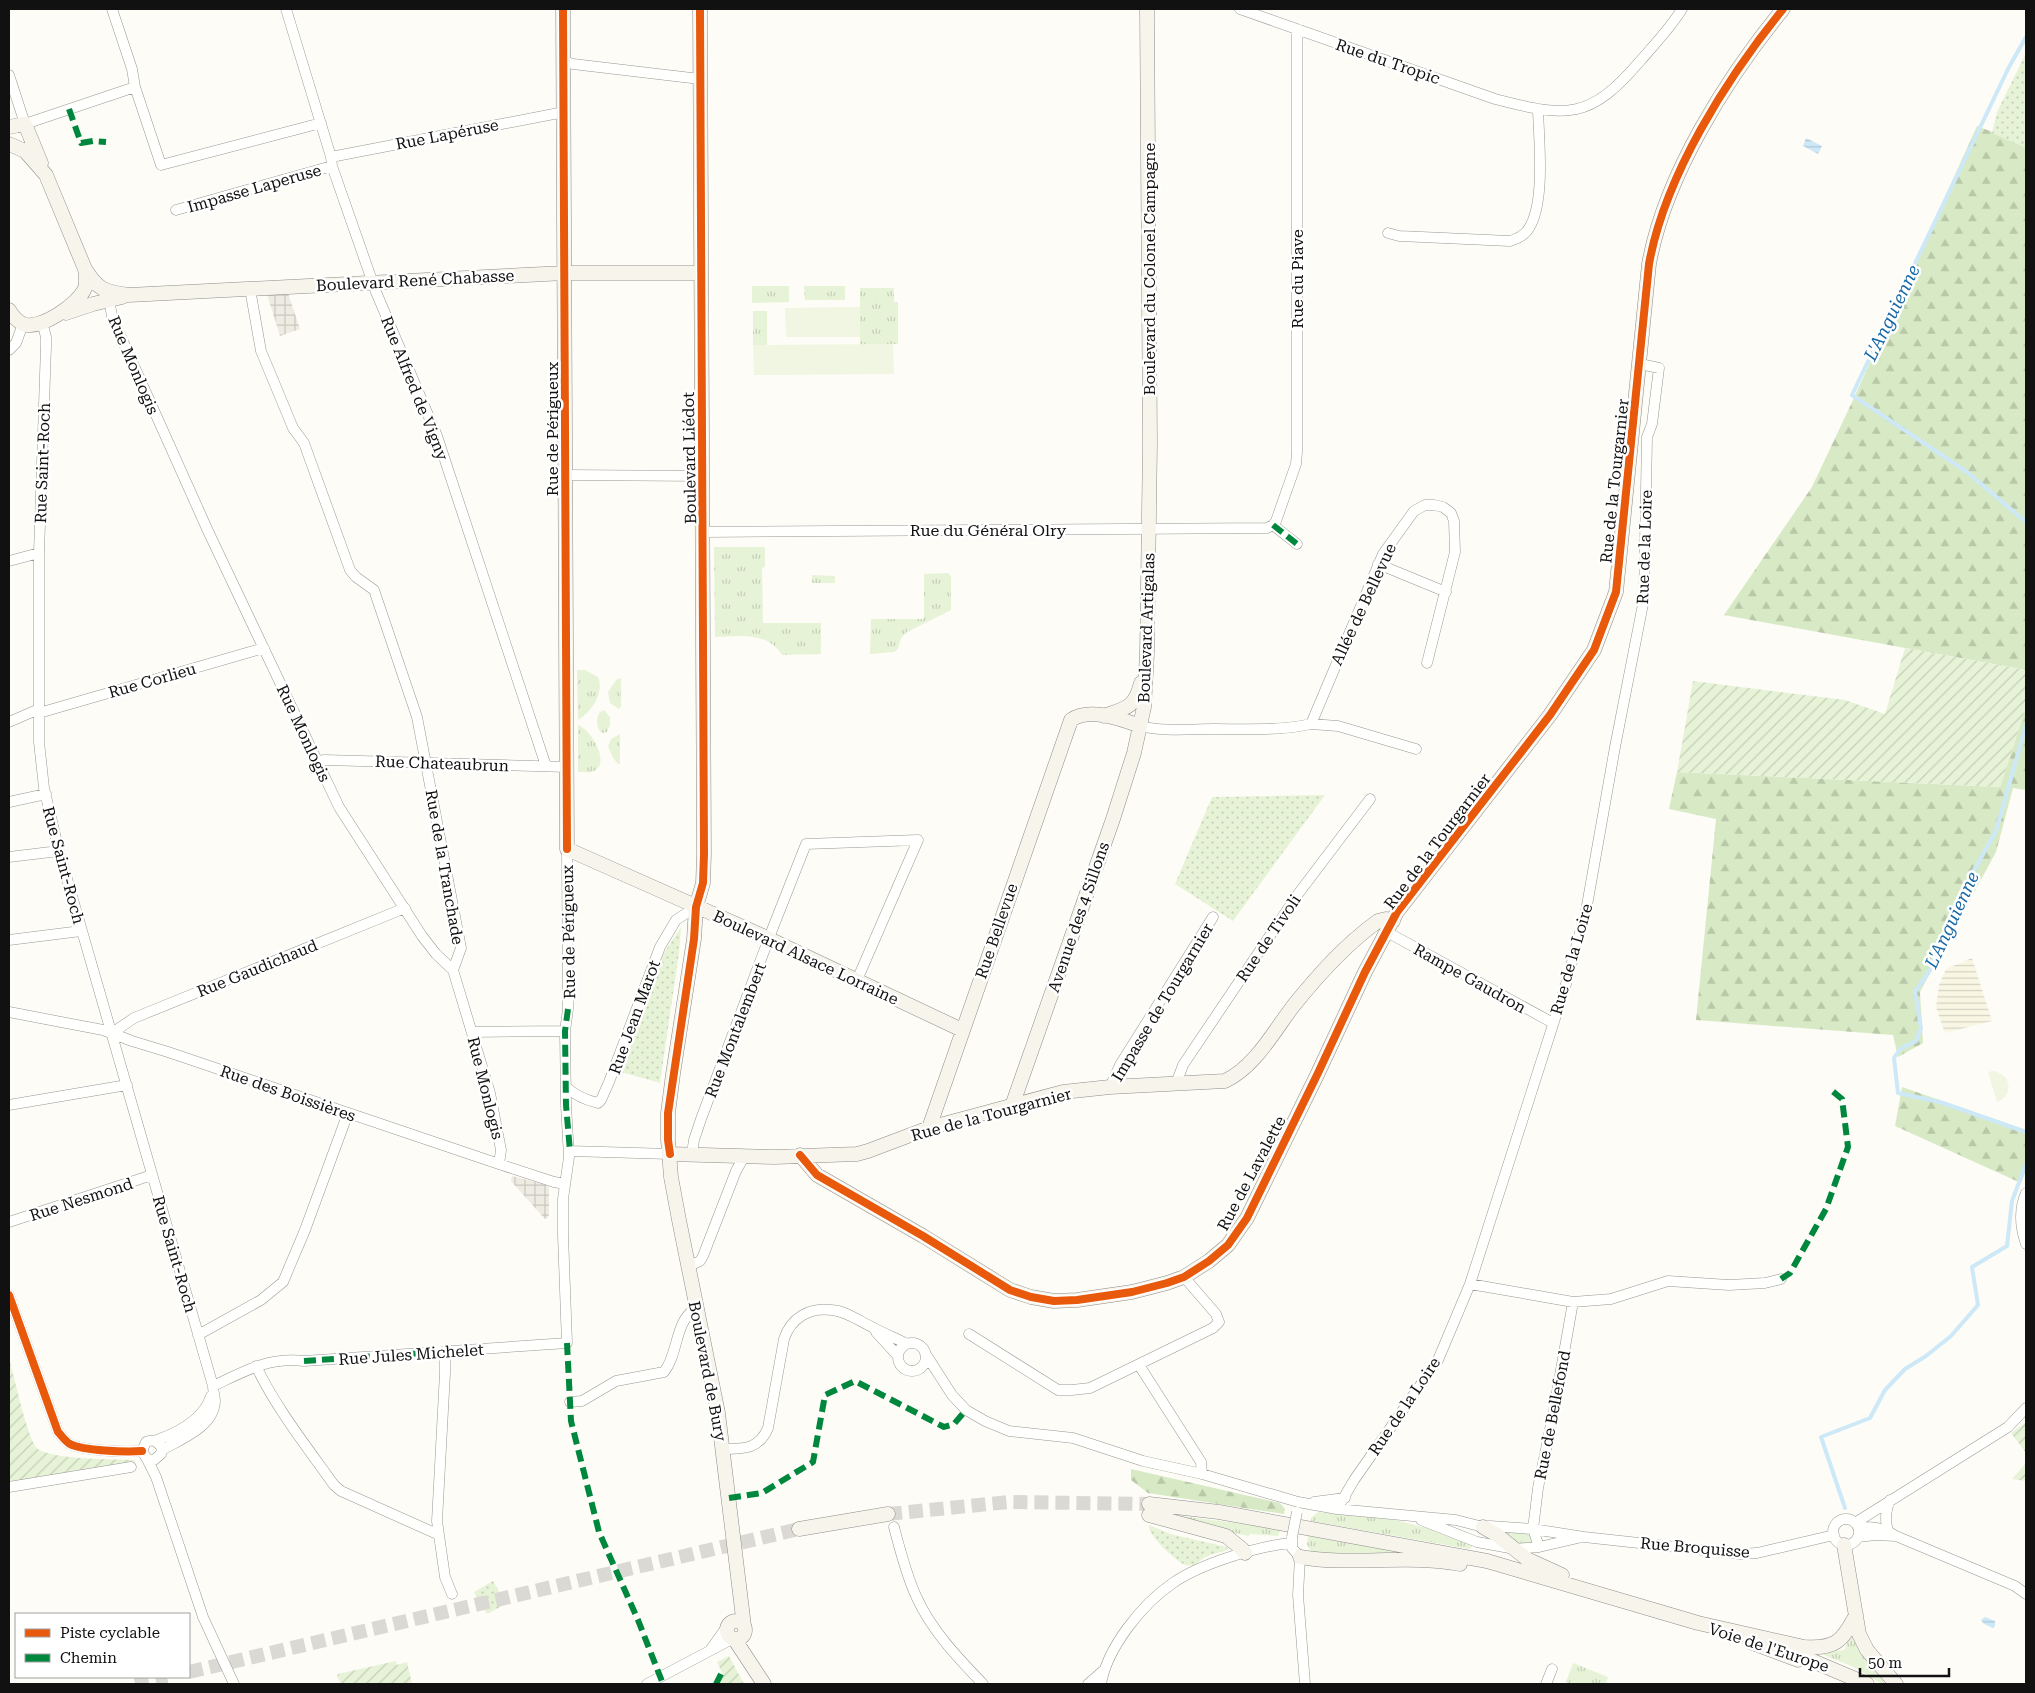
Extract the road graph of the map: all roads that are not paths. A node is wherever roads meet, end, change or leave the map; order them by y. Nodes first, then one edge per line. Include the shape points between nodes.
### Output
1 (112, 9) edge
2 (286, 9) edge
3 (563, 9) edge
4 (700, 9) edge
5 (1147, 9) edge
6 (1240, 9) edge
7 (1682, 9) edge
8 (1783, 9) edge
9 (1297, 29) junction
10 (563, 61) junction
11 (9, 75) edge
12 (700, 79) junction
13 (135, 87) junction
14 (1538, 110) junction
15 (564, 112) junction
16 (321, 123) junction
17 (25, 124) junction
18 (9, 127) edge
19 (9, 144) edge
20 (331, 162) junction
21 (46, 175) junction
22 (176, 210) dead end
23 (1388, 233) dead end
24 (85, 269) junction
25 (565, 273) junction
26 (700, 273) junction
27 (373, 282) junction
28 (250, 289) junction
29 (108, 296) junction
30 (14, 318) edge
31 (42, 322) junction
32 (9, 350) edge
33 (1640, 364) junction
34 (1638, 380) junction
35 (1656, 382) junction
36 (566, 475) junction
37 (703, 476) junction
38 (1272, 525) junction
39 (1149, 529) junction
40 (704, 532) junction
41 (1297, 544) dead end
42 (39, 553) junction
43 (9, 561) edge
44 (1378, 564) junction
45 (1446, 592) junction
46 (264, 648) junction
47 (1427, 664) dead end
48 (1146, 666) junction
49 (39, 711) junction
50 (1103, 716) junction
51 (9, 722) edge
52 (1310, 724) junction
53 (1140, 726) junction
54 (1416, 749) dead end
55 (316, 761) junction
56 (426, 763) junction
57 (546, 766) junction
58 (568, 767) junction
59 (46, 794) junction
60 (1370, 798) dead end
61 (9, 802) edge
62 (567, 848) junction
63 (59, 851) junction
64 (9, 857) edge
65 (696, 906) junction
66 (405, 908) junction
67 (1213, 917) dead end
68 (1390, 926) junction
69 (82, 931) junction
70 (9, 940) edge
71 (769, 940) junction
72 (453, 970) junction
73 (857, 980) junction
74 (9, 1012) edge
75 (1553, 1023) junction
76 (962, 1030) junction
77 (565, 1031) junction
78 (472, 1032) junction
79 (112, 1033) junction
80 (1176, 1084) junction
81 (127, 1085) junction
82 (566, 1087) junction
83 (1110, 1087) junction
84 (9, 1105) edge
85 (1012, 1106) junction
86 (348, 1113) junction
87 (929, 1128) junction
88 (570, 1151) junction
89 (692, 1153) junction
90 (670, 1154) junction
91 (800, 1154) junction
92 (745, 1155) junction
93 (776, 1157) junction
94 (499, 1164) junction
95 (152, 1175) junction
96 (817, 1175) junction
97 (566, 1184) junction
98 (2026, 1193) edge
99 (9, 1222) edge
100 (2026, 1244) edge
101 (689, 1266) junction
102 (1184, 1277) junction
103 (1781, 1279) dead end
104 (1470, 1284) junction
105 (9, 1295) edge
106 (1573, 1302) junction
107 (696, 1308) junction
108 (872, 1327) junction
109 (969, 1334) dead end
110 (198, 1335) junction
111 (567, 1343) joint
112 (907, 1344) junction
113 (444, 1351) junction
114 (925, 1353) junction
115 (898, 1356) junction
116 (1139, 1365) junction
117 (256, 1366) junction
118 (919, 1369) junction
119 (944, 1383) junction
120 (213, 1388) junction
121 (570, 1402) dead end
122 (2026, 1408) edge
123 (155, 1441) junction
124 (723, 1449) junction
125 (152, 1455) junction
126 (131, 1467) dead end
127 (1202, 1474) junction
128 (9, 1488) edge
129 (1345, 1498) junction
130 (1890, 1500) junction
131 (1301, 1506) junction
132 (1337, 1509) junction
133 (1366, 1511) junction
134 (888, 1514) tunnel mouth
135 (1411, 1516) junction
136 (894, 1527) dead end
137 (1483, 1527) junction
138 (799, 1529) tunnel mouth
139 (1533, 1529) junction
140 (1857, 1529) junction
141 (1892, 1533) junction
142 (438, 1534) junction
143 (1584, 1537) junction
144 (1292, 1540) junction
145 (1839, 1540) junction
146 (1539, 1547) junction
147 (1515, 1549) junction
148 (1245, 1553) junction
149 (1300, 1557) junction
150 (452, 1594) dead end
151 (2026, 1594) edge
152 (1653, 1610) junction
153 (1669, 1615) junction
154 (1856, 1615) junction
155 (1698, 1623) junction
156 (735, 1631) junction
157 (1552, 1669) dead end
158 (1103, 1672) junction
159 (234, 1684) edge
160 (646, 1684) edge
161 (764, 1684) edge
162 (983, 1684) edge
163 (1088, 1684) edge
164 (1101, 1684) edge
165 (1306, 1684) edge
166 (1546, 1684) edge
167 (1853, 1684) edge
168 (1867, 1684) edge
169 (1896, 1684) edge

1 - 13 street
2 - 16 street, Rue Alfred de Vigny
3 - 10 main road, Rue de Périgueux
4 - 12 main road, Boulevard Liédot
5 - 39 main road, Boulevard du Colonel Campagne
6 - 9 street, Rue du Tropic
7 - 14 street, Rue du Tropic via 1620,85 1603,98 1574,110
8 - 33 main road, Rue de la Tourgarnier via 1730,79 1670,193 1648,264
9 - 14 street, Rue du Tropic via 1495,99
9 - 38 street, Rue du Piave via 1297,452 1296,464
10 - 12 street
10 - 15 main road, Rue de Périgueux
11 - 17 street
12 - 26 main road, Boulevard Liédot
13 - 16 street via 161,165
13 - 17 street
14 - 23 street via 1540,180 1528,230 1520,237 1510,241
15 - 20 street, Rue Lapéruse
15 - 25 main road, Rue de Périgueux
16 - 20 street, Rue Alfred de Vigny
17 - 18 main road
17 - 21 main road
19 - 21 main road via 25,151
20 - 22 street, Impasse Laperuse
20 - 27 street, Rue Alfred de Vigny
21 - 24 main road
24 - 29 main road
24 - 31 main road via 86,286 78,299
25 - 26 main road, Boulevard René Chabasse
25 - 27 main road, Boulevard René Chabasse
25 - 36 main road, Rue de Périgueux
26 - 37 main road, Boulevard Liédot
27 - 28 main road, Boulevard René Chabasse
27 - 57 street, Rue Alfred de Vigny via 437,436
28 - 29 main road, Boulevard René Chabasse
28 - 56 street, Rue de la Tranchade via 261,351 293,428 304,443 350,570 374,590 417,717
29 - 31 main road, Boulevard René Chabasse
29 - 46 street, Rue Monlogis via 121,337
30 - 31 main road via 30,325
30 - 32 street via 16,343
31 - 42 street, Rue Saint-Roch via 46,346
33 - 34 main road, Rue de la Tourgarnier
33 - 35 street, Rue de la Loire via 1659,368
34 - 35 street
34 - 68 main road, Rue de la Tourgarnier via 1616,592 1594,650 1564,697 1411,892
35 - 75 street, Rue de la Loire via 1652,424 1647,437 1644,599 1586,911
36 - 37 street
36 - 58 main road, Rue de Périgueux
37 - 40 main road, Boulevard Liédot
38 - 39 street, Rue du Général Olry via 1267,528
38 - 41 street
39 - 40 street, Rue du Général Olry
39 - 48 main road, Boulevard Artigalas
40 - 65 main road, Boulevard Liédot via 704,854 703,883
42 - 43 street
42 - 49 street, Rue Saint-Roch
44 - 45 street
44 - 45 street, Allée de Bellevue via 1414,511 1425,505 1443,507 1451,513 1454,521 1455,552
44 - 52 street, Allée de Bellevue
45 - 47 street, Allée de Bellevue
46 - 49 street, Rue Corlieu
46 - 55 street, Rue Monlogis
48 - 50 main road via 1134,702
48 - 53 main road, Boulevard Artigalas
49 - 51 street, Rue Corlieu
49 - 59 street, Rue Saint-Roch via 39,742
50 - 53 main road
50 - 76 main road, Rue Bellevue via 1078,716 1071,720
52 - 53 street via 1298,727 1156,730
52 - 54 street via 1338,726
53 - 85 main road, Avenue des 4 Sillons via 1110,826
55 - 56 street, Rue Chateaubrun
55 - 66 street, Rue Monlogis via 339,807
56 - 57 street, Rue Chateaubrun
56 - 72 street, Rue de la Tranchade via 461,948
57 - 58 street, Rue Chateaubrun
58 - 62 main road, Rue de Périgueux
59 - 61 street
59 - 63 street, Rue Saint-Roch
60 - 80 street, Rue de Tivoli via 1298,894 1183,1066
62 - 65 main road, Boulevard Alsace Lorraine
62 - 77 street, Rue de Périgueux via 568,1009
63 - 64 street
63 - 69 street, Rue Saint-Roch
65 - 71 main road, Boulevard Alsace Lorraine
65 - 82 street, Rue Jean Marot via 676,920 660,947 601,1100 598,1103 585,1100
65 - 90 main road, Boulevard Liédot via 668,1113
66 - 72 street, Rue Monlogis via 436,954
66 - 79 street, Rue Gaudichaud via 134,1018
67 - 83 street, Impasse de Tourgarnier via 1120,1065
68 - 75 street, Rampe Gaudron
68 - 80 main road, Rue de la Tourgarnier via 1386,919 1378,921 1337,956 1238,1074 1216,1082
68 - 102 main road, Rue de Lavalette via 1240,1230 1209,1261
69 - 70 street
69 - 79 street, Rue Saint-Roch
71 - 73 main road, Boulevard Alsace Lorraine
71 - 73 street, Rue Montalembert via 806,844 918,840
71 - 89 street, Rue Montalembert via 701,1119
72 - 78 street, Rue Monlogis
73 - 76 main road, Boulevard Alsace Lorraine
74 - 79 street, Rue des Boissières
75 - 104 street, Rue de la Loire
76 - 87 main road, Rue Bellevue
77 - 78 street
77 - 82 street, Rue de Périgueux
78 - 94 street, Rue Monlogis via 490,1093 501,1150
79 - 81 street, Rue Saint-Roch
79 - 86 street, Rue des Boissières
80 - 83 main road, Rue de la Tourgarnier
81 - 84 street
81 - 95 street, Rue Saint-Roch
82 - 88 street, Rue de Périgueux
83 - 85 main road, Rue de la Tourgarnier via 1063,1092
85 - 87 main road, Rue de la Tourgarnier
86 - 94 street, Rue des Boissières
86 - 110 street via 284,1282 261,1300
87 - 91 main road, Rue de la Tourgarnier via 857,1154
88 - 90 street
88 - 97 street, Rue de Périgueux
89 - 90 main road, Rue de la Tourgarnier
89 - 92 main road, Rue de la Tourgarnier
90 - 101 main road, Boulevard de Bury via 671,1177
91 - 93 main road, Rue de la Tourgarnier
91 - 96 main road, Rue de Lavalette
92 - 93 main road, Rue de la Tourgarnier
92 - 101 street via 703,1256
93 - 96 main road
94 - 97 street, Rue des Boissières
95 - 99 street, Rue Nesmond
95 - 110 street, Rue Saint-Roch
96 - 102 main road, Rue de Lavalette via 1010,1290 1031,1297 1077,1300 1132,1292
97 - 111 street, Rue de Périgueux via 563,1235
98 - 100 street via 2021,1222
101 - 107 main road, Boulevard de Bury
102 - 116 street via 1216,1314 1219,1322
103 - 106 street via 1729,1285 1668,1281 1611,1299
104 - 106 street
104 - 129 street, Rue de la Loire via 1438,1360 1354,1480
105 - 125 street via 62,1437 78,1447
106 - 139 street, Rue de Bellefond
107 - 121 street via 683,1321 664,1372 616,1381 582,1401
107 - 124 main road, Boulevard de Bury
108 - 112 street
108 - 115 street
108 - 124 street via 834,1310 810,1312 794,1321 784,1340 764,1438 748,1447
109 - 116 street via 1058,1390 1090,1388
110 - 120 street, Rue Saint-Roch
111 - 113 street, Rue Jules Michelet
112 - 114 street via 918,1346
112 - 115 street
113 - 117 street, Rue Jules Michelet via 314,1361 281,1360
113 - 142 street via 446,1374
114 - 118 street via 925,1361
114 - 119 street, Rue Broquisse
115 - 118 street via 904,1368 913,1372
116 - 127 street via 1201,1462
117 - 120 street, Rue Jules Michelet
117 - 142 street via 334,1485
118 - 119 street
119 - 127 street, Rue Broquisse via 966,1410 1003,1429 1022,1434 1073,1438 1143,1461
120 - 123 street via 206,1407 197,1418
120 - 125 street, Rue Saint-Roch via 213,1410 202,1426
122 - 130 street via 2008,1426
123 - 125 street via 160,1444
123 - 125 street via 146,1442
124 - 156 main road, Boulevard de Bury via 740,1589
125 - 159 street via 156,1477 203,1617
126 - 128 street
127 - 131 street, Rue Broquisse
129 - 131 street
129 - 132 street, Rue de la Loire
129 - 133 street, Rue Broquisse
130 - 140 street
130 - 141 street via 1885,1524
131 - 132 street, Rue Broquisse
131 - 144 street, bridge
132 - 133 street, Rue Broquisse
133 - 135 street, Rue Broquisse
134 - 138 main road
135 - 137 street, Rue Broquisse via 1456,1520
135 - 147 street, Rue Broquisse via 1477,1542
136 - 162 street via 916,1598 956,1656
137 - 139 street, Rue Broquisse
137 - 147 main road
139 - 143 street, Rue Broquisse
139 - 146 street
140 - 141 street via 1875,1535
140 - 145 street via 1852,1543
140 - 145 street via 1847,1520 1840,1521 1835,1527
141 - 151 street via 2015,1586
142 - 150 street via 445,1577
143 - 145 street, Rue Broquisse via 1740,1554
143 - 146 street, Rue Broquisse
144 - 148 street
144 - 149 street via 1295,1553
145 - 154 main road
146 - 147 street, Rue Broquisse
147 - 152 main road via 1536,1565
148 - 152 main road via 1226,1536 1149,1510 1219,1512 1487,1561
148 - 158 street via 1187,1575 1162,1592 1128,1629
149 - 153 main road via 1454,1563
149 - 165 street via 1298,1595
152 - 153 main road
153 - 155 main road
154 - 155 main road via 1841,1640 1822,1648 1804,1647
154 - 169 main road via 1867,1650
155 - 167 main road
155 - 168 main road, Voie de l'Europe via 1798,1653
156 - 160 street via 709,1651
156 - 161 main road
157 - 166 street
158 - 163 street
158 - 164 street

